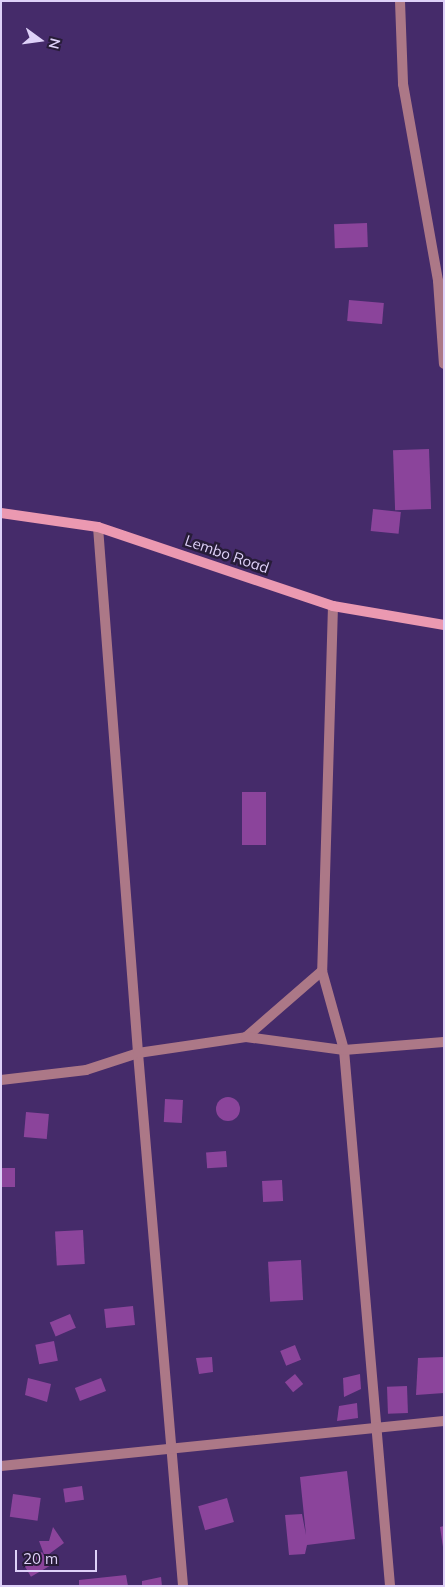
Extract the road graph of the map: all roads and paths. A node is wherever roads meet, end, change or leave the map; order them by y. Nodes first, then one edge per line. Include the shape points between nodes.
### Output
1 (400, 1) edge
2 (444, 364) edge
3 (1, 513) edge
4 (98, 527) junction
5 (333, 606) junction
6 (444, 625) edge
7 (322, 971) junction
8 (246, 1037) junction
9 (444, 1042) edge
10 (344, 1050) junction
11 (138, 1053) junction
12 (1, 1080) edge
13 (444, 1420) edge
14 (376, 1428) junction
15 (171, 1448) junction
16 (1, 1466) edge
17 (184, 1586) edge
18 (390, 1586) edge

1 - 2 street via 402,84 438,281
3 - 4 street, Lembo Road
4 - 5 street, Lembo Road
4 - 11 street
5 - 6 street, Lembo Road
5 - 7 street
7 - 8 street
7 - 10 street
8 - 10 street
8 - 11 street
9 - 10 street
10 - 14 street
11 - 12 street via 86,1070
11 - 15 street
13 - 14 street
14 - 15 street
14 - 18 street
15 - 16 street
15 - 17 street

